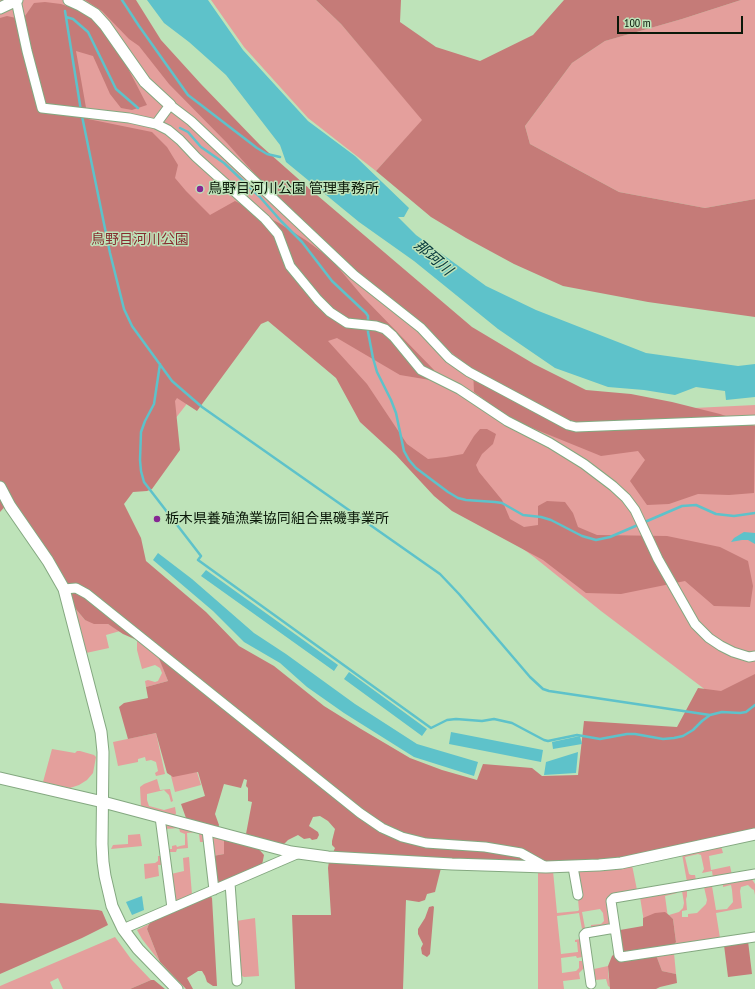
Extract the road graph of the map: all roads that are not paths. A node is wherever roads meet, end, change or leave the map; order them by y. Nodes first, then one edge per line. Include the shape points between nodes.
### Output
1 (16, 0) edge
2 (69, 0) edge
3 (0, 8) edge
4 (170, 105) junction
5 (156, 124) junction
6 (755, 420) edge
7 (0, 487) edge
8 (64, 590) junction
9 (755, 656) edge
10 (0, 778) edge
11 (103, 802) junction
12 (160, 817) junction
13 (207, 830) junction
14 (755, 834) edge
15 (299, 853) junction
16 (546, 867) junction
17 (573, 867) junction
18 (755, 874) edge
19 (230, 883) junction
20 (214, 890) junction
21 (578, 895) dead end
22 (172, 908) junction
23 (615, 928) junction
24 (123, 929) junction
25 (755, 937) edge
26 (237, 981) dead end
27 (591, 984) dead end
28 (177, 989) edge

1 - 3 street
1 - 5 street via 42,108 129,118
2 - 4 street via 95,14 105,24 144,82
4 - 5 street
4 - 6 street via 191,121 354,275 421,328 449,358 469,372 576,427
5 - 9 street via 180,140 265,219 278,234 290,266 330,312 348,323 385,329 421,370 459,389 507,421 550,443 614,486 639,516 658,559 695,624 720,646 733,652
7 - 8 street
8 - 11 street via 101,732
8 - 16 street via 76,588 87,594 382,828 402,837 426,843 485,847 520,853
10 - 11 street
11 - 12 street
11 - 24 street via 104,876 112,906
12 - 13 street
12 - 22 street
13 - 15 street
13 - 20 street
14 - 17 street via 621,863
15 - 16 street via 361,859
15 - 19 street
16 - 17 street
17 - 21 street
18 - 23 street via 614,898 611,901
19 - 20 street
19 - 26 street
20 - 22 street
22 - 24 street
23 - 25 street via 621,957
23 - 27 street via 584,935
24 - 28 street via 138,949

